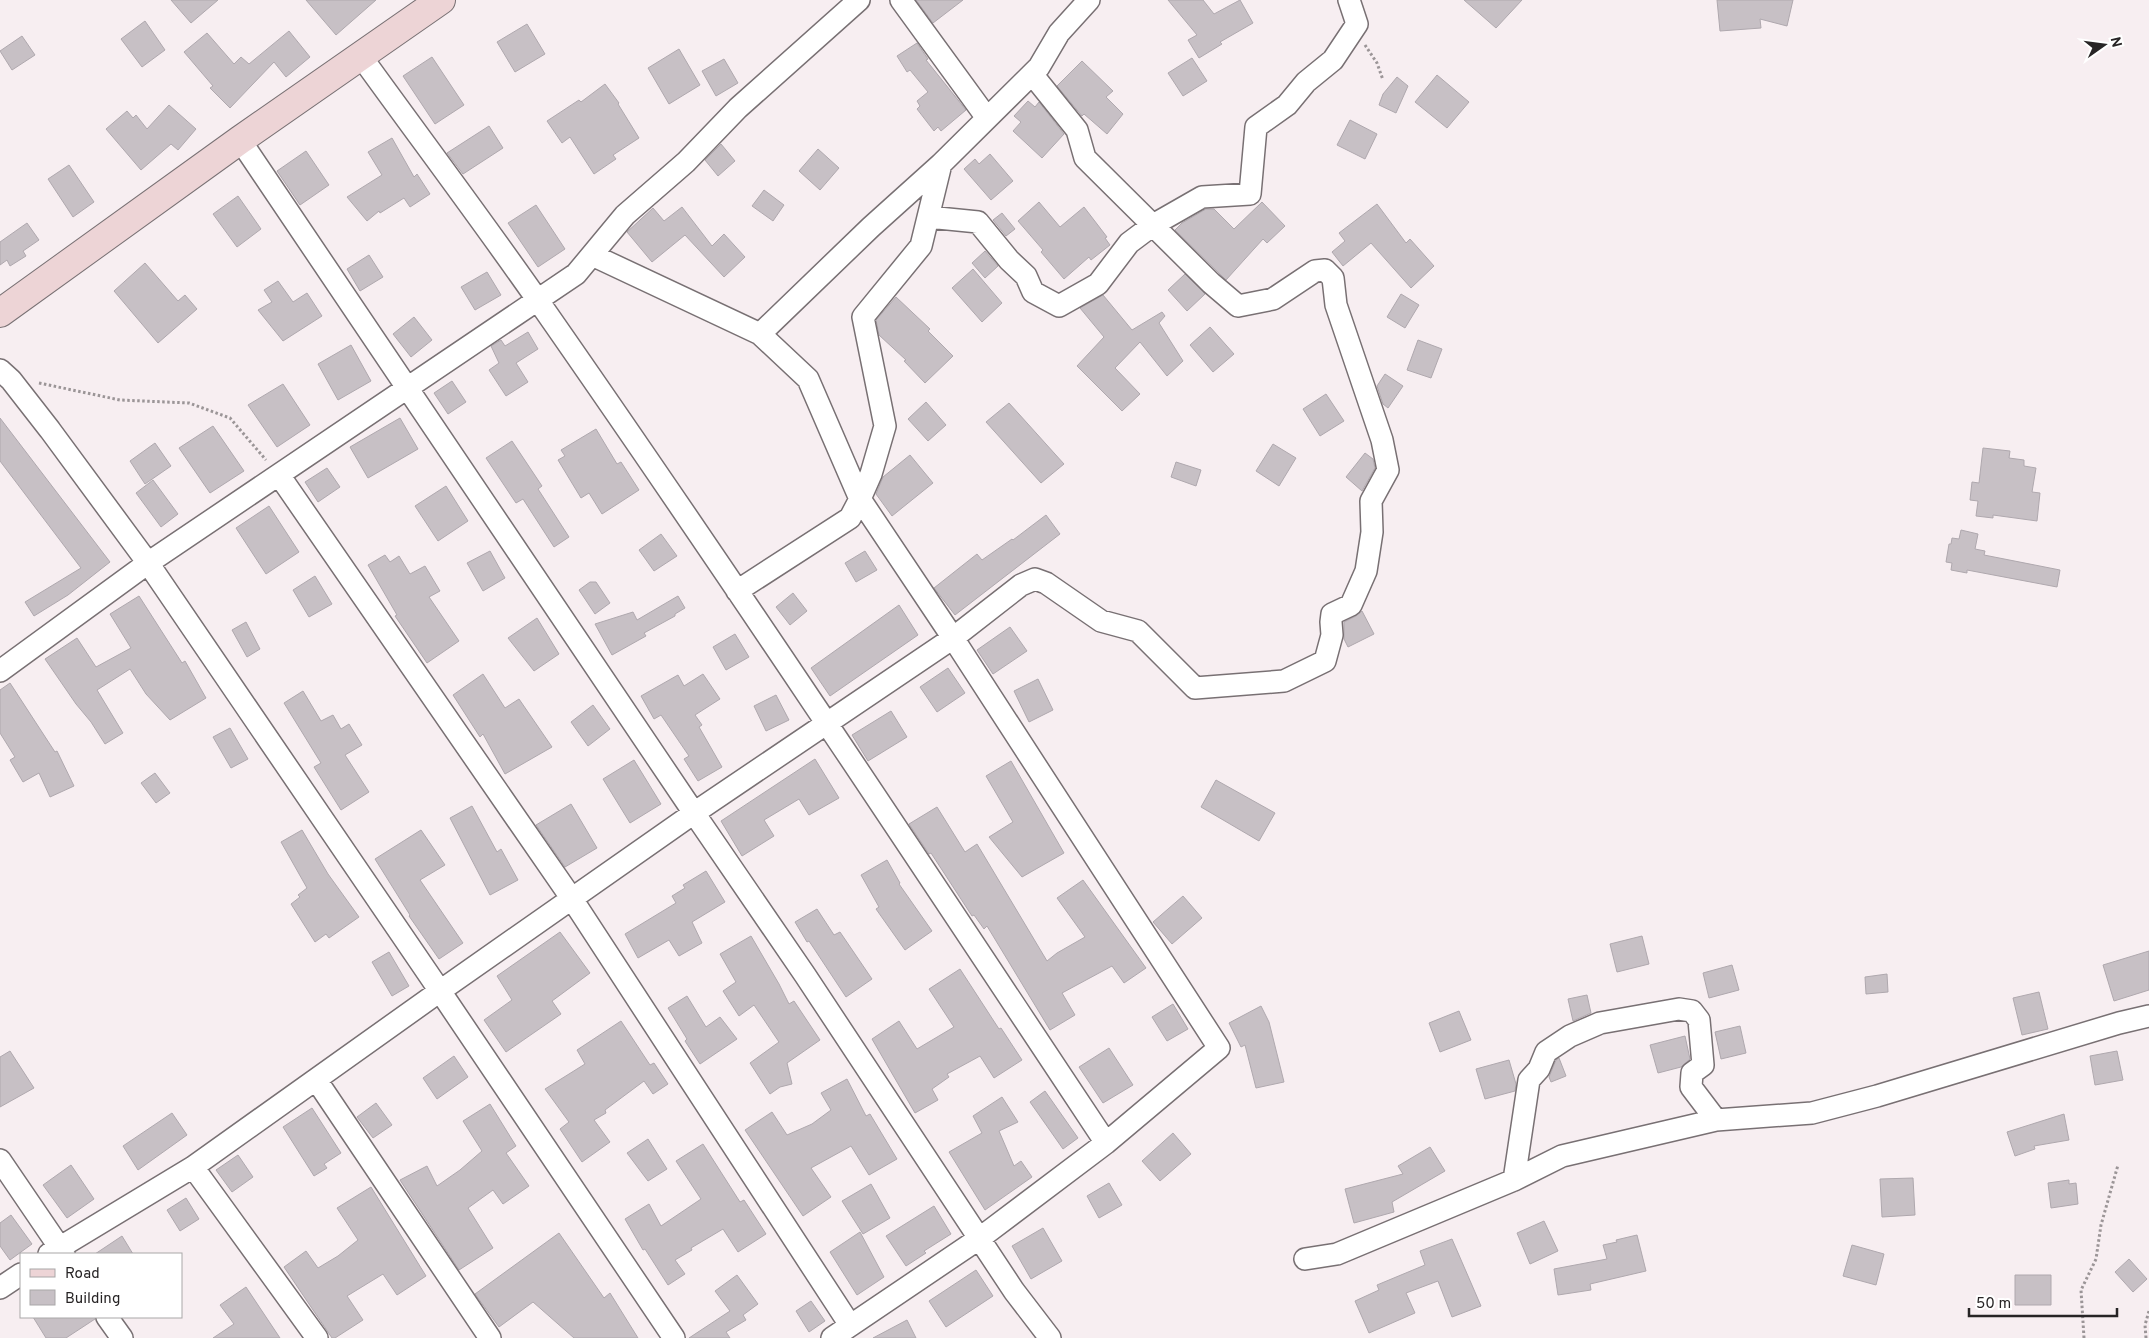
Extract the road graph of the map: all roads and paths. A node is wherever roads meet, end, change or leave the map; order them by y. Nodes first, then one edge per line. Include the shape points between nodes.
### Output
1 (441, 0) edge
2 (859, 0) edge
3 (902, 0) edge
4 (1089, 0) edge
5 (1350, 0) edge
6 (1357, 24) junction
7 (360, 55) junction
8 (1032, 74) junction
9 (1383, 80) dead end
10 (987, 118) junction
11 (240, 140) junction
12 (941, 164) junction
13 (928, 217) junction
14 (1153, 225) junction
15 (592, 255) junction
16 (538, 300) junction
17 (0, 313) edge
18 (760, 334) junction
19 (5, 375) edge
20 (408, 389) junction
21 (279, 475) junction
22 (860, 499) junction
23 (148, 563) junction
24 (737, 591) junction
25 (953, 638) junction
26 (0, 671) edge
27 (828, 724) junction
28 (694, 813) junction
29 (572, 899) junction
30 (440, 991) junction
31 (2149, 1016) edge
32 (317, 1081) junction
33 (1716, 1120) junction
34 (1106, 1143) junction
35 (0, 1160) edge
36 (2118, 1165) dead end
37 (194, 1167) junction
38 (1514, 1180) junction
39 (980, 1238) junction
40 (58, 1252) edge
41 (1305, 1259) dead end
42 (20, 1275) edge
43 (0, 1288) edge
44 (2149, 1311) edge
45 (108, 1318) edge
46 (850, 1325) junction
47 (122, 1338) edge
48 (317, 1338) edge
49 (490, 1338) edge
50 (674, 1338) edge
51 (832, 1338) edge
52 (1050, 1338) edge
53 (2084, 1338) edge
54 (2146, 1338) edge

1 - 7 main road
2 - 15 street via 625,215
3 - 10 street
4 - 8 street via 1058,33
5 - 6 street
6 - 9 path
6 - 14 street via 1333,60 1306,82 1287,105 1256,127 1250,194 1202,197
7 - 11 main road
7 - 16 street
8 - 10 street
8 - 14 street via 1077,130 1085,158
10 - 12 street
11 - 17 main road
11 - 20 street
12 - 13 street
12 - 18 street
13 - 14 street via 978,222 1026,276 1033,292 1059,306 1098,284 1129,243
13 - 22 street via 921,246 863,317 885,426
14 - 25 street via 1238,306 1273,299 1315,271 1325,270 1333,278 1336,305 1382,440 1388,470 1371,501 1372,532 1366,571 1351,605 1332,614 1332,635 1325,661 1284,681 1195,688 1138,631 1101,621 1046,583 1035,579 1021,584
15 - 16 street via 576,274
15 - 18 street
16 - 20 street
16 - 24 street
18 - 22 street via 808,379
19 - 21 path via 120,400 198,406 230,418
19 - 23 street
20 - 21 street
20 - 28 street
21 - 23 street
21 - 29 street
22 - 24 street via 850,518
22 - 25 street
23 - 26 street
23 - 30 street
24 - 27 street
25 - 27 street
25 - 34 street via 1219,1048
27 - 28 street
27 - 34 street
28 - 29 street
28 - 39 street
29 - 30 street
29 - 46 street
30 - 32 street
30 - 50 street
31 - 33 street via 1812,1113
32 - 37 street
32 - 49 street
33 - 38 street via 1562,1156
33 - 38 street via 1691,1087 1692,1072 1703,1064 1699,1020 1692,1011 1679,1009 1600,1023 1570,1036 1546,1052 1539,1069 1529,1080
34 - 39 street
35 - 40 street
36 - 53 path via 2096,1259 2082,1290
37 - 40 street
37 - 48 street
38 - 41 street via 1338,1254
39 - 46 street
39 - 52 street via 1014,1291
42 - 43 street
44 - 54 path
45 - 47 street
46 - 51 street

